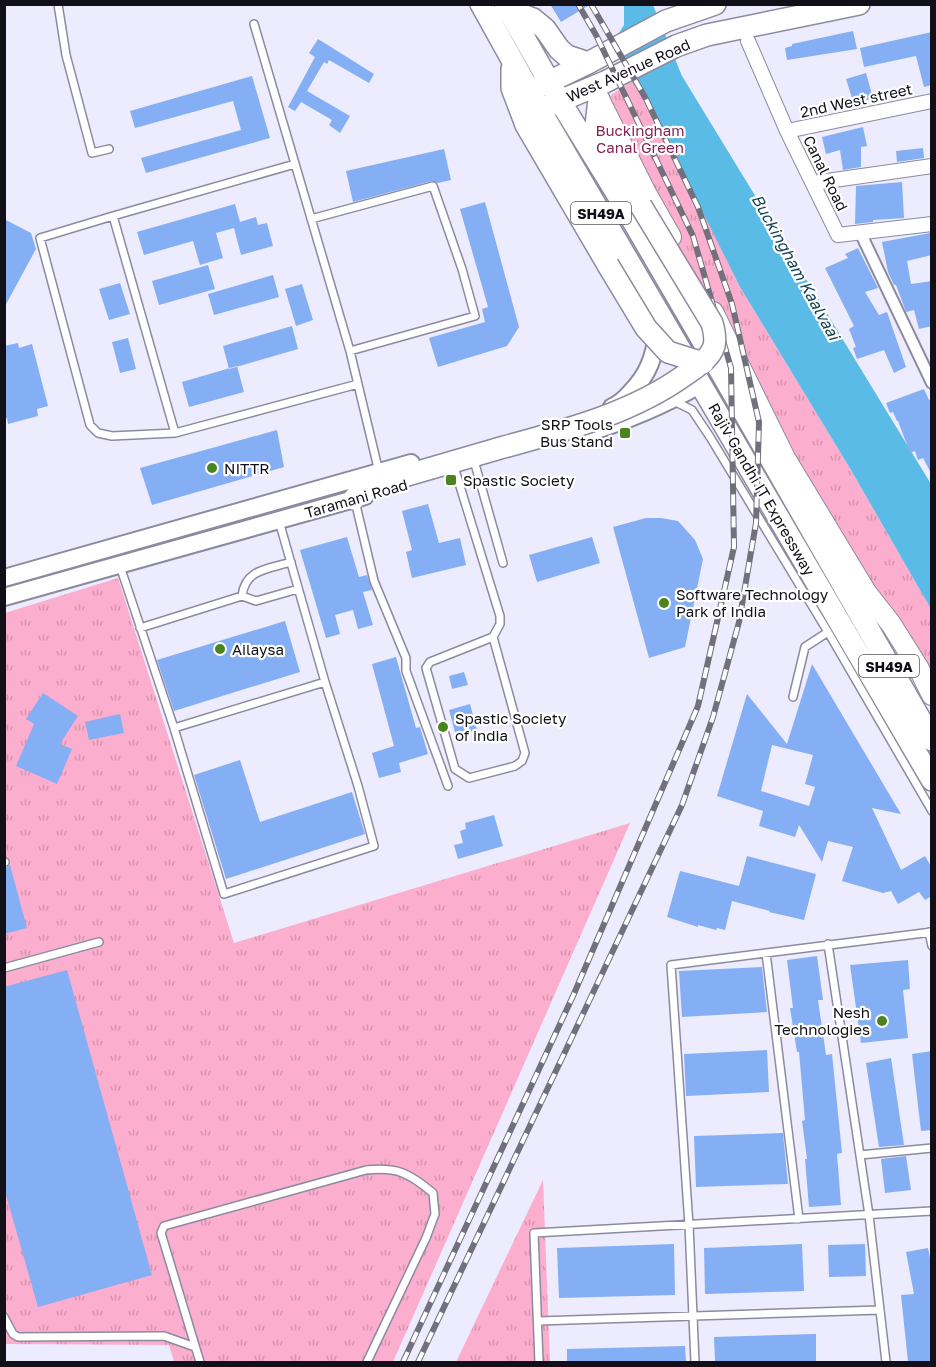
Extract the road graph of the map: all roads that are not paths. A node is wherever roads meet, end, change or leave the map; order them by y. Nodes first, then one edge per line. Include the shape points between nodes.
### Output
1 (58, 4) edge
2 (481, 4) edge
3 (859, 4) edge
4 (707, 5) edge
5 (506, 7) edge
6 (254, 24) dead end
7 (748, 41) dead end
8 (588, 63) junction
9 (549, 82) junction
10 (521, 87) junction
11 (596, 93) junction
12 (932, 101) edge
13 (565, 109) junction
14 (540, 110) junction
15 (596, 125) junction
16 (787, 131) junction
17 (109, 149) dead end
18 (295, 164) junction
19 (932, 166) edge
20 (813, 183) junction
21 (113, 216) junction
22 (311, 219) junction
23 (932, 224) edge
24 (860, 232) junction
25 (661, 315) junction
26 (350, 351) junction
27 (652, 362) junction
28 (703, 363) junction
29 (932, 383) edge
30 (358, 384) junction
31 (701, 384) junction
32 (672, 400) junction
33 (175, 433) junction
34 (475, 464) junction
35 (455, 470) junction
36 (379, 472) junction
37 (354, 499) junction
38 (279, 520) junction
39 (291, 562) junction
40 (503, 563) dead end
41 (120, 566) junction
42 (4, 578) edge
43 (298, 589) junction
44 (856, 592) junction
45 (242, 596) junction
46 (4, 597) edge
47 (140, 628) junction
48 (845, 628) junction
49 (493, 637) junction
50 (875, 662) junction
51 (325, 682) junction
52 (932, 695) edge
53 (793, 697) dead end
54 (174, 728) junction
55 (932, 740) edge
56 (932, 780) edge
57 (448, 786) dead end
58 (932, 811) edge
59 (930, 932) edge
60 (99, 942) dead end
61 (828, 944) junction
62 (932, 946) edge
63 (766, 953) junction
64 (4, 968) edge
65 (932, 1148) edge
66 (860, 1155) junction
67 (932, 1211) edge
68 (869, 1215) junction
69 (799, 1219) junction
70 (689, 1225) junction
71 (880, 1310) junction
72 (693, 1316) junction
73 (4, 1317) edge
74 (538, 1321) junction
75 (195, 1347) junction
76 (200, 1362) edge
77 (367, 1362) edge
78 (539, 1362) edge
79 (695, 1362) edge
80 (886, 1362) edge

1 - 17 lane via 66,55 92,153
2 - 10 main road via 511,59
3 - 11 main road, West Avenue Road via 707,35 634,67
4 - 8 main road, West Avenue Road via 666,21
5 - 8 main road via 533,19 567,56
5 - 9 main road
6 - 18 lane
7 - 16 street, Canal Road
8 - 9 main road, West Avenue Road
9 - 10 main road, West Avenue Road
9 - 13 main road, SH49A
10 - 14 main road
10 - 28 main road, bridge via 512,88 526,125 646,328 668,352
11 - 13 main road, West Avenue Road
11 - 15 main road
11 - 44 main road via 646,193 719,321
12 - 16 street, 2nd West street
13 - 14 main road, West Avenue Road
13 - 15 main road
13 - 44 main road, SH49A
14 - 25 main road, SH49A
15 - 28 main road, bridge via 712,323 714,346
16 - 20 street, Canal Road
18 - 21 lane
18 - 22 lane
19 - 20 street
20 - 24 street, Canal Road via 838,235
21 - 33 lane
21 - 33 lane via 40,238 90,425 98,433 112,436
22 - 26 lane
22 - 26 lane via 433,186 476,316
23 - 24 street, Canal Road
24 - 29 street
25 - 27 street
25 - 31 main road, Rajiv Gandhi IT Expressway
26 - 30 lane
27 - 32 street
27 - 36 street, Taramani Road via 643,381 618,405
28 - 37 main road, bridge via 664,390 619,412 363,488
30 - 33 lane
30 - 36 lane
31 - 32 street, Taramani Road
31 - 48 main road, Rajiv Gandhi IT Expressway / SH49A
32 - 34 street, Taramani Road via 623,422
32 - 48 lane via 692,410
34 - 35 street, Taramani Road
34 - 40 lane
35 - 37 street, Taramani Road
35 - 49 lane via 500,616
36 - 42 street, Taramani Road
37 - 38 street, Taramani Road
37 - 57 lane via 374,581 406,658 406,671
38 - 39 lane
38 - 41 street, Taramani Road
39 - 43 lane
39 - 45 lane via 247,578
41 - 46 street, Taramani Road
41 - 47 lane
43 - 45 lane via 256,601
43 - 51 lane
44 - 48 main road, SH49A
44 - 52 main road via 891,624
45 - 47 lane
47 - 54 lane
48 - 50 main road, Rajiv Gandhi IT Expressway / SH49A
48 - 53 lane via 805,647
48 - 58 lane
49 - 49 lane via 430,662 426,668 455,769 469,778 515,766 525,753
50 - 55 main road, SH49A
50 - 56 main road, Rajiv Gandhi IT Expressway / SH49A
51 - 54 lane
51 - 54 lane via 374,846 224,894
59 - 61 lane
59 - 62 lane
60 - 64 lane
61 - 63 lane
61 - 66 lane
63 - 69 lane
63 - 70 lane via 671,965
65 - 66 lane
66 - 68 lane
67 - 68 lane
68 - 69 lane
68 - 71 lane
69 - 70 lane
70 - 72 lane
70 - 74 lane via 534,1233
71 - 72 lane
71 - 80 lane
72 - 74 lane
72 - 79 lane
73 - 75 lane via 18,1337 164,1335
74 - 78 lane
75 - 76 lane
75 - 77 lane via 161,1233 164,1226 383,1168 413,1176 433,1193 435,1214

